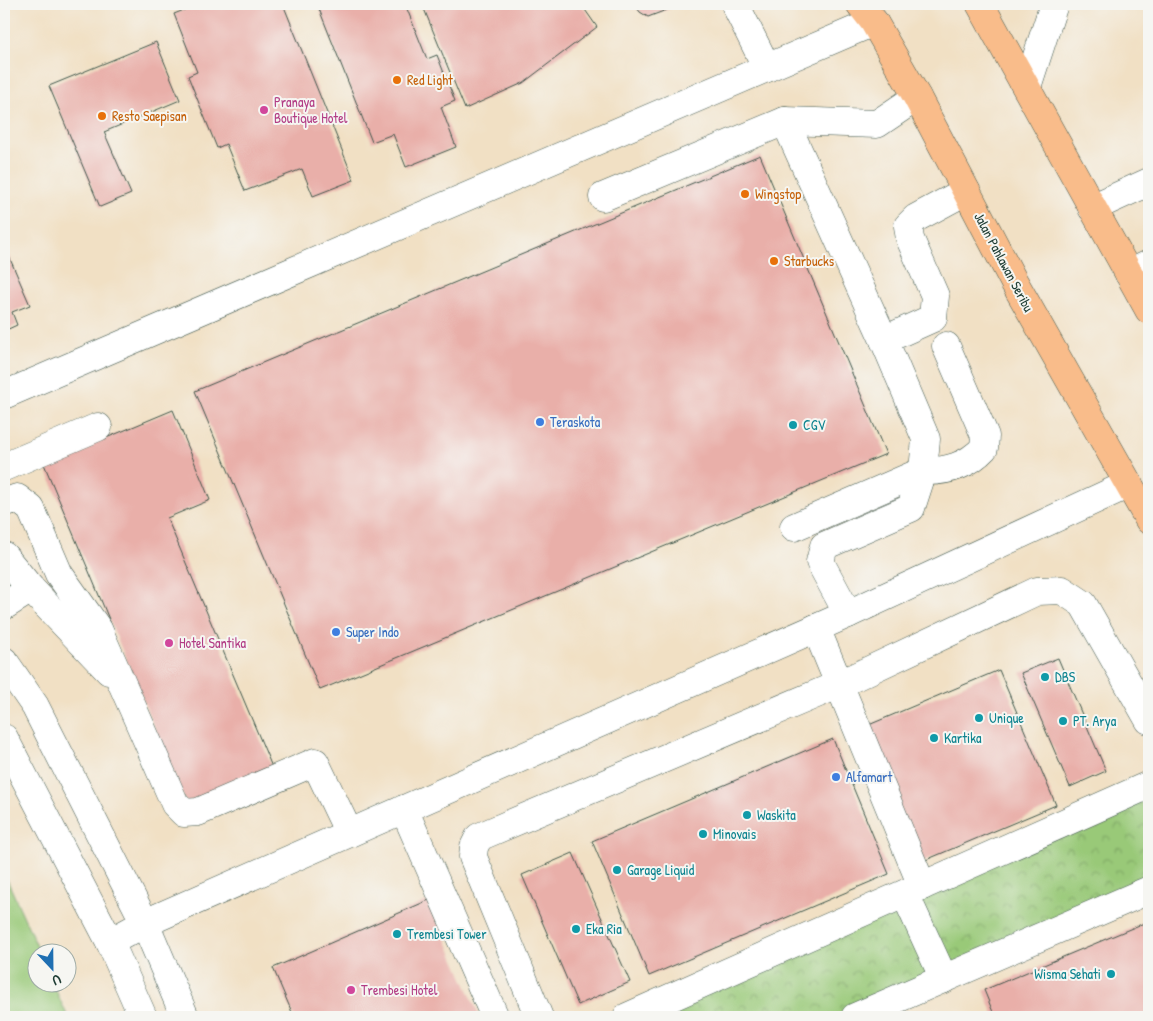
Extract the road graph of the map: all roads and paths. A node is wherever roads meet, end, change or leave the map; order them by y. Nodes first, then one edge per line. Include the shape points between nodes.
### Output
1 (734, 4) edge
2 (980, 4) edge
3 (1054, 4) edge
4 (867, 13) edge
5 (767, 68) junction
6 (1027, 88) junction
7 (917, 97) junction
8 (786, 121) junction
9 (1149, 182) edge
10 (966, 191) junction
11 (603, 197) dead end
12 (1092, 208) junction
13 (1139, 269) edge
14 (1149, 310) edge
15 (884, 340) junction
16 (946, 346) dead end
17 (4, 395) edge
18 (98, 427) dead end
19 (4, 467) edge
20 (923, 471) junction
21 (1129, 484) junction
22 (4, 503) edge
23 (1149, 520) edge
24 (794, 527) dead end
25 (4, 556) edge
26 (31, 589) junction
27 (4, 606) edge
28 (848, 614) junction
29 (816, 628) junction
30 (4, 661) edge
31 (120, 683) junction
32 (840, 684) junction
33 (1149, 720) edge
34 (4, 738) edge
35 (1149, 785) edge
36 (404, 809) junction
37 (349, 833) junction
38 (914, 890) junction
39 (1149, 890) edge
40 (146, 923) junction
41 (110, 942) junction
42 (944, 979) junction
43 (143, 1017) edge
44 (184, 1017) edge
45 (495, 1017) edge
46 (539, 1017) edge
47 (627, 1017) edge
48 (855, 1017) edge

1 - 5 street
2 - 6 main road
3 - 6 street
4 - 5 street
4 - 7 main road, Jalan Pahlawan Seribu
5 - 17 street
6 - 12 main road
7 - 8 street via 877,124
7 - 10 main road, Jalan Pahlawan Seribu
8 - 11 street
8 - 15 street
9 - 12 street
10 - 15 street via 916,218 908,226 910,239 935,296 933,318
10 - 21 main road, Jalan Pahlawan Seribu
12 - 13 main road
13 - 14 main road
15 - 20 street via 926,439
16 - 20 street via 985,436 984,448 975,457 944,472
18 - 19 street
20 - 24 street
20 - 28 street via 912,508 824,546 820,562
21 - 23 main road, Jalan Pahlawan Seribu
21 - 28 street
22 - 31 street via 17,498 31,509 59,574 98,629
25 - 26 street
26 - 27 street
26 - 31 street
28 - 29 street
29 - 32 street
29 - 36 street
30 - 40 street via 35,706
31 - 37 street via 175,804 184,813 198,812 315,762
32 - 33 street via 1037,591 1062,590 1083,604
32 - 38 street
32 - 46 street via 479,836 474,857
34 - 41 street
35 - 38 street
36 - 37 street
36 - 45 street
37 - 40 street
38 - 42 street
38 - 47 street
39 - 42 street
40 - 41 street
40 - 44 street
41 - 43 street
42 - 48 street

